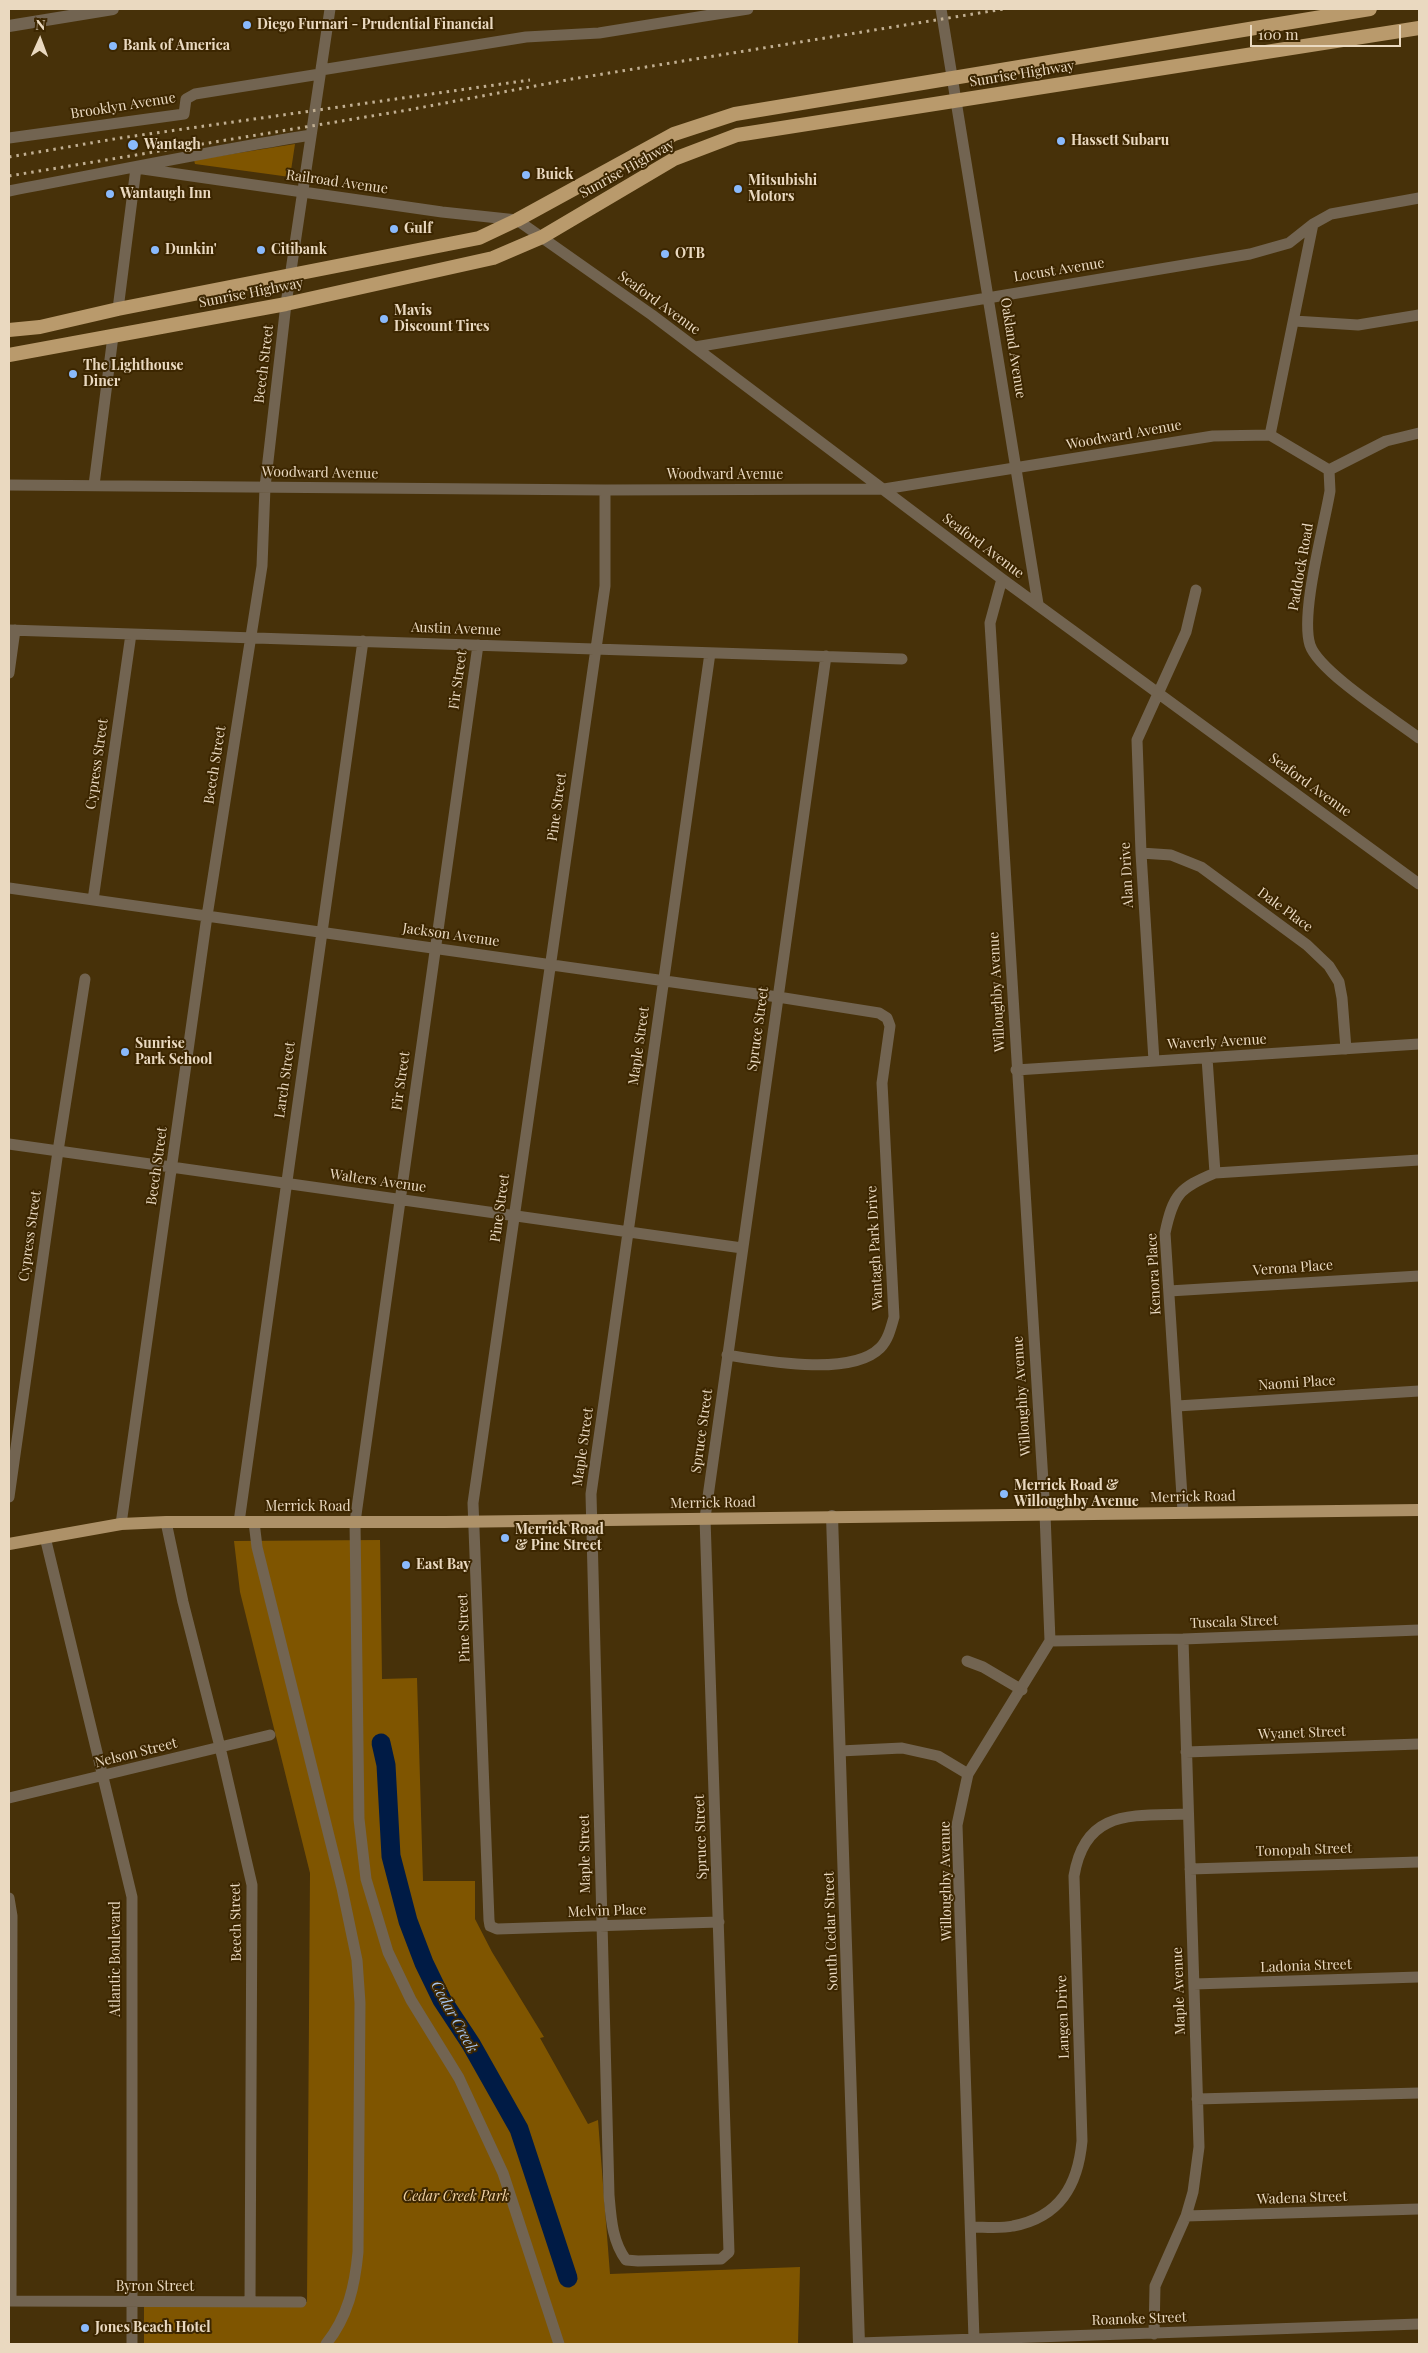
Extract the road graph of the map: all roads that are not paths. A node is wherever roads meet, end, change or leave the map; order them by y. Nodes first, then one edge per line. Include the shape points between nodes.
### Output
1 (113, 9) edge
2 (330, 9) edge
3 (748, 9) edge
4 (940, 9) edge
5 (1370, 9) edge
6 (9, 26) edge
7 (1419, 28) edge
8 (320, 72) junction
9 (951, 77) junction
10 (955, 101) junction
11 (311, 135) junction
12 (9, 138) edge
13 (136, 168) junction
14 (9, 191) edge
15 (303, 192) junction
16 (1419, 198) edge
17 (516, 220) junction
18 (1313, 224) junction
19 (536, 233) junction
20 (291, 276) junction
21 (989, 296) junction
22 (286, 304) junction
23 (118, 309) junction
24 (1419, 315) edge
25 (1294, 321) junction
26 (9, 330) edge
27 (113, 336) junction
28 (695, 347) junction
29 (9, 355) edge
30 (1419, 433) edge
31 (1270, 435) junction
32 (1017, 469) junction
33 (1329, 470) junction
34 (9, 485) edge
35 (94, 485) junction
36 (264, 487) junction
37 (884, 489) junction
38 (605, 490) junction
39 (1002, 579) junction
40 (1196, 590) dead end
41 (1038, 604) junction
42 (12, 630) edge
43 (131, 634) junction
44 (249, 637) junction
45 (363, 641) junction
46 (478, 645) junction
47 (595, 649) junction
48 (710, 653) junction
49 (826, 656) junction
50 (902, 659) dead end
51 (9, 673) edge
52 (1158, 691) junction
53 (1419, 738) edge
54 (1141, 853) junction
55 (1419, 884) edge
56 (9, 888) edge
57 (93, 900) junction
58 (207, 916) junction
59 (322, 932) junction
60 (436, 948) junction
61 (550, 965) junction
62 (85, 979) dead end
63 (664, 981) junction
64 (778, 997) junction
65 (887, 1018) joint
66 (1419, 1044) edge
67 (1346, 1049) junction
68 (1208, 1058) junction
69 (1154, 1061) junction
70 (1016, 1070) junction
71 (9, 1144) edge
72 (58, 1151) junction
73 (1419, 1160) edge
74 (172, 1167) junction
75 (1215, 1173) junction
76 (286, 1183) junction
77 (400, 1199) junction
78 (514, 1215) junction
79 (628, 1232) junction
80 (742, 1248) junction
81 (1419, 1276) edge
82 (1169, 1291) junction
83 (728, 1355) junction
84 (1419, 1391) edge
85 (1177, 1406) junction
86 (9, 1497) edge
87 (1419, 1510) edge
88 (1183, 1512) junction
89 (1045, 1514) junction
90 (832, 1516) junction
91 (705, 1518) junction
92 (593, 1520) junction
93 (473, 1521) junction
94 (166, 1522) junction
95 (239, 1522) junction
96 (254, 1522) junction
97 (355, 1522) junction
98 (121, 1524) junction
99 (45, 1537) junction
100 (9, 1544) edge
101 (1419, 1630) edge
102 (1183, 1639) junction
103 (1050, 1641) junction
104 (967, 1661) dead end
105 (1022, 1690) junction
106 (270, 1735) dead end
107 (1419, 1744) edge
108 (220, 1747) junction
109 (840, 1751) junction
110 (1186, 1752) junction
111 (968, 1774) junction
112 (103, 1777) junction
113 (9, 1798) edge
114 (1188, 1814) junction
115 (1419, 1862) edge
116 (1190, 1868) junction
117 (9, 1898) edge
118 (719, 1922) junction
119 (602, 1927) junction
120 (497, 1929) joint
121 (1419, 1977) edge
122 (1194, 1984) junction
123 (1419, 2092) edge
124 (1197, 2099) junction
125 (1419, 2209) edge
126 (1186, 2216) junction
127 (971, 2228) junction
128 (620, 2252) joint
129 (10, 2301) edge
130 (132, 2302) junction
131 (250, 2302) junction
132 (301, 2302) dead end
133 (1419, 2324) edge
134 (1154, 2334) junction
135 (974, 2339) junction
136 (859, 2343) edge
137 (132, 2344) edge
138 (326, 2344) edge
139 (559, 2344) edge

1 - 6 street
2 - 8 street, Beech Street
3 - 8 street, Brooklyn Avenue via 599,33 526,38
4 - 9 street, Oakland Avenue
5 - 9 highway, Sunrise Highway
7 - 10 highway, Sunrise Highway
8 - 11 street, Beech Street
8 - 12 street, Brooklyn Avenue via 196,94 186,99 184,114
9 - 10 street, Oakland Avenue
9 - 17 highway, Sunrise Highway via 735,114 674,134
10 - 19 highway, Sunrise Highway via 737,135 674,159
10 - 21 street, Oakland Avenue
11 - 13 street, Railroad Avenue via 190,155
11 - 15 street, Beech Street
13 - 14 street, Railroad Avenue
13 - 15 street, Railroad Avenue
13 - 23 street
15 - 17 street, Railroad Avenue
15 - 20 street, Beech Street
16 - 18 street, Locust Avenue via 1331,214
17 - 19 street, Railroad Avenue
17 - 20 highway, Sunrise Highway via 479,238
18 - 21 street, Locust Avenue via 1289,244 1250,254
18 - 25 street
19 - 22 highway, Sunrise Highway via 493,258
19 - 28 street, Seaford Avenue
20 - 22 street, Beech Street
20 - 23 highway, Sunrise Highway
21 - 28 street, Locust Avenue
21 - 32 street, Oakland Avenue
22 - 27 highway, Sunrise Highway
22 - 36 street, Beech Street
23 - 26 highway, Sunrise Highway via 40,327
24 - 25 street via 1358,325
25 - 31 street
27 - 29 highway, Sunrise Highway
27 - 35 street
28 - 37 street, Seaford Avenue
30 - 33 street via 1386,441
31 - 32 street, Woodward Avenue via 1213,436
31 - 33 street
32 - 37 street, Woodward Avenue
32 - 41 street, Oakland Avenue
33 - 53 street, Paddock Road via 1330,491 1306,619 1310,646 1331,672
34 - 35 street, Woodward Avenue
35 - 36 street, Woodward Avenue
36 - 38 street, Woodward Avenue
36 - 44 street, Beech Street via 262,566
37 - 38 street, Woodward Avenue
37 - 39 street, Seaford Avenue
38 - 47 street, Pine Street via 605,586
39 - 41 street, Seaford Avenue
39 - 70 street, Willoughby Avenue via 990,623
40 - 52 street, Alan Drive via 1186,632
41 - 52 street, Seaford Avenue
42 - 43 street, Austin Avenue
42 - 51 street
43 - 44 street, Austin Avenue
43 - 57 street, Cypress Street
44 - 45 street, Austin Avenue
44 - 58 street, Beech Street
45 - 46 street, Austin Avenue
45 - 59 street, Larch Street
46 - 47 street, Austin Avenue
46 - 60 street, Fir Street
47 - 48 street, Austin Avenue
47 - 61 street, Pine Street
48 - 49 street, Austin Avenue
48 - 63 street, Maple Street
49 - 50 street, Austin Avenue
49 - 64 street, Spruce Street
52 - 54 street, Alan Drive via 1137,740
52 - 55 street, Seaford Avenue
54 - 67 street, Dale Place via 1171,855 1201,867 1307,945 1329,966 1339,982
54 - 69 street, Alan Drive
56 - 57 street, Jackson Avenue
57 - 58 street, Jackson Avenue
58 - 59 street, Jackson Avenue
58 - 74 street, Beech Street
59 - 60 street, Jackson Avenue
59 - 76 street, Larch Street
60 - 61 street, Jackson Avenue
60 - 77 street, Fir Street
61 - 63 street, Jackson Avenue
61 - 78 street, Pine Street
62 - 72 street, Cypress Street
63 - 64 street, Jackson Avenue
63 - 79 street, Maple Street
64 - 65 street, Jackson Avenue via 879,1012
64 - 80 street, Spruce Street
65 - 83 street, Wantagh Park Drive via 890,1026 882,1083 894,1317 889,1334 881,1348 853,1363 787,1364
66 - 67 street, Waverly Avenue
67 - 68 street, Waverly Avenue
68 - 69 street, Waverly Avenue
68 - 75 street
69 - 70 street, Waverly Avenue
70 - 89 street, Willoughby Avenue
71 - 72 street, Walters Avenue
72 - 74 street, Walters Avenue
72 - 86 street, Cypress Street
73 - 75 street, Kenora Place
74 - 76 street, Walters Avenue
74 - 98 street, Beech Street
75 - 82 street, Kenora Place via 1189,1184 1170,1208 1165,1233
76 - 77 street, Walters Avenue
76 - 95 street, Larch Street
77 - 78 street, Walters Avenue
77 - 97 street, Fir Street
78 - 79 street, Walters Avenue
78 - 93 street, Pine Street
79 - 80 street, Walters Avenue
79 - 92 street, Maple Street via 591,1494
80 - 83 street, Spruce Street
81 - 82 street, Verona Place
82 - 85 street, Kenora Place
83 - 91 street, Spruce Street
84 - 85 street, Naomi Place
85 - 88 street, Kenora Place
87 - 88 main road, Merrick Road
88 - 89 main road, Merrick Road
89 - 90 main road, Merrick Road
89 - 103 street, Willoughby Avenue
90 - 91 main road, Merrick Road
90 - 109 street, South Cedar Street
91 - 92 main road, Merrick Road
91 - 118 street, Spruce Street
92 - 93 main road, Merrick Road
92 - 119 street, Maple Street
93 - 97 main road, Merrick Road
93 - 120 street, Pine Street via 489,1920 490,1926
94 - 95 main road, Merrick Road
94 - 98 main road, Merrick Road
94 - 108 street, Beech Street
95 - 96 main road, Merrick Road
96 - 97 main road, Merrick Road
96 - 138 street via 257,1547 357,1960 360,2003 358,2252 352,2292 340,2324
97 - 139 street, Fir Street via 360,1819 362,1856 372,1901 388,1952 459,2078 503,2174
98 - 99 main road, Merrick Road
99 - 100 main road, Merrick Road
99 - 112 street, Atlantic Boulevard
101 - 102 street, Tuscala Street
102 - 103 street, Tuscala Street
102 - 110 street, Maple Avenue
103 - 105 street, Willoughby Avenue
104 - 105 street
105 - 111 street, Willoughby Avenue
106 - 108 street, Nelson Street
107 - 110 street, Wyanet Street
108 - 112 street, Nelson Street
108 - 131 street, Beech Street via 252,1885
109 - 111 street via 902,1748 938,1756
109 - 136 street, South Cedar Street
110 - 114 street, Maple Avenue
111 - 127 street, Willoughby Avenue via 957,1825
112 - 113 street, Nelson Street
112 - 130 street, Atlantic Boulevard via 132,1897
114 - 116 street, Maple Avenue
114 - 127 street, Langen Drive via 1127,1816 1106,1823 1090,1836 1078,1855 1074,1876 1082,2141 1080,2166 1072,2187 1056,2206 1035,2220 1012,2227
115 - 116 street, Tonopah Street
116 - 122 street, Maple Avenue
117 - 129 street via 12,1916
118 - 119 street, Melvin Place
118 - 128 street, Spruce Street via 729,2252 721,2259 638,2261 626,2260
119 - 120 street, Melvin Place
119 - 128 street, Maple Street via 609,2195 613,2233
121 - 122 street, Ladonia Street
122 - 124 street, Maple Avenue
123 - 124 street
124 - 126 street, Maple Avenue via 1197,2168
125 - 126 street, Wadena Street
126 - 134 street, Maple Avenue via 1155,2286
127 - 135 street, Willoughby Avenue
129 - 130 street, Byron Street
130 - 131 street, Byron Street
130 - 137 street, Atlantic Boulevard
131 - 132 street, Byron Street
133 - 134 street, Roanoke Street
134 - 135 street, Roanoke Street
135 - 136 street, Roanoke Street

